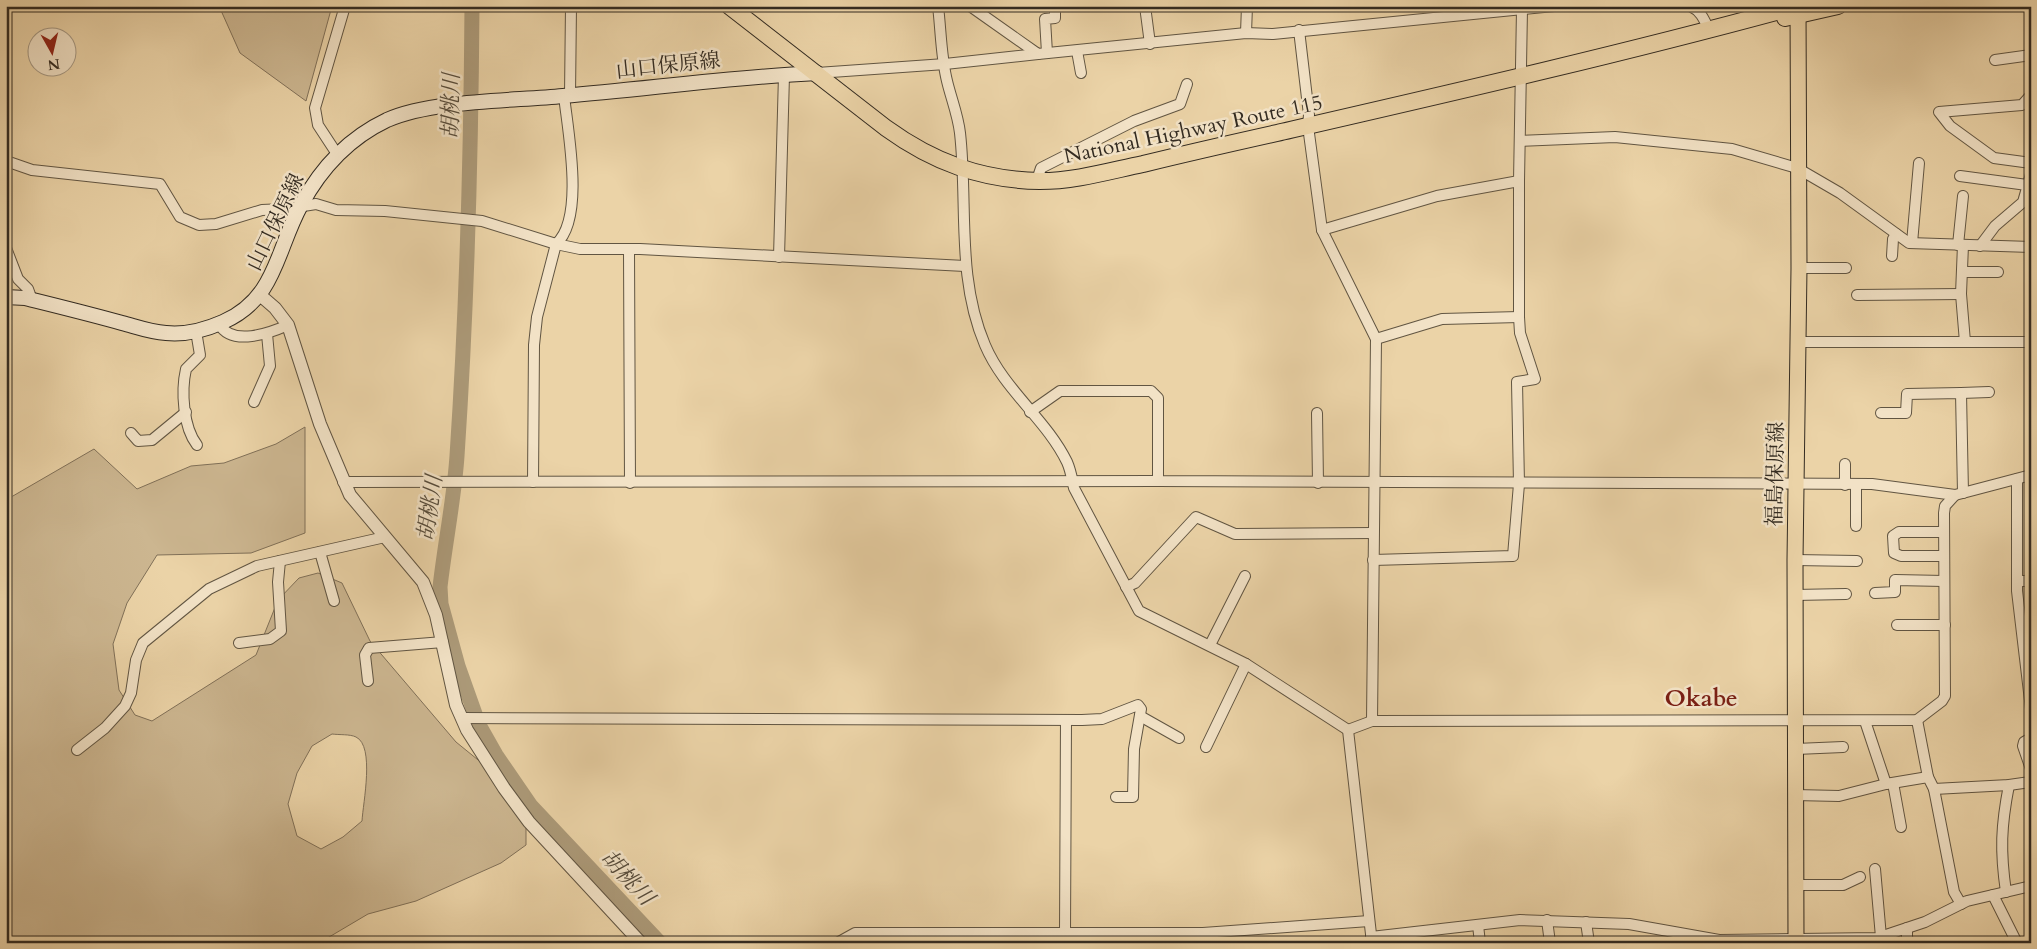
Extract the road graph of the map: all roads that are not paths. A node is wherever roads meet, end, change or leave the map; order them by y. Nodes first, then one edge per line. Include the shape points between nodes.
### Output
1 (344, 6) edge
2 (571, 6) edge
3 (729, 6) edge
4 (938, 6) edge
5 (970, 6) edge
6 (1055, 6) edge
7 (1145, 6) edge
8 (1247, 6) edge
9 (1554, 6) edge
10 (1838, 6) edge
11 (1694, 7) edge
12 (1522, 8) junction
13 (1798, 10) edge
14 (1299, 30) junction
15 (1709, 30) junction
16 (1246, 33) junction
17 (1150, 44) junction
18 (1077, 51) junction
19 (1042, 54) junction
20 (2031, 55) edge
21 (1995, 60) dead end
22 (945, 64) junction
23 (817, 73) junction
24 (1081, 73) dead end
25 (784, 74) junction
26 (1522, 75) junction
27 (1187, 84) dead end
28 (2031, 95) edge
29 (567, 96) junction
30 (1308, 126) junction
31 (1520, 140) junction
32 (337, 154) junction
33 (6, 161) edge
34 (1919, 164) dead end
35 (2031, 164) edge
36 (1797, 168) junction
37 (963, 170) junction
38 (2031, 174) edge
39 (1960, 176) dead end
40 (1037, 180) junction
41 (1519, 181) junction
42 (2028, 185) junction
43 (1963, 196) dead end
44 (300, 206) junction
45 (1322, 230) junction
46 (1896, 234) junction
47 (1912, 243) junction
48 (556, 244) junction
49 (1960, 245) junction
50 (1980, 246) junction
51 (2031, 247) edge
52 (6, 248) edge
53 (629, 250) junction
54 (1892, 256) dead end
55 (779, 257) junction
56 (965, 266) junction
57 (1800, 268) junction
58 (1846, 268) dead end
59 (1962, 272) junction
60 (1998, 272) dead end
61 (1961, 294) junction
62 (260, 295) junction
63 (1857, 295) dead end
64 (6, 296) edge
65 (32, 300) junction
66 (1519, 317) junction
67 (219, 324) junction
68 (288, 325) junction
69 (196, 331) junction
70 (266, 334) junction
71 (1376, 340) junction
72 (1799, 342) junction
73 (1965, 342) junction
74 (2031, 342) edge
75 (1989, 392) dead end
76 (1961, 393) junction
77 (254, 402) dead end
78 (186, 412) junction
79 (1030, 412) junction
80 (1317, 413) dead end
81 (1881, 413) dead end
82 (131, 433) dead end
83 (197, 446) dead end
84 (1845, 464) dead end
85 (2031, 475) edge
86 (2017, 479) junction
87 (1158, 481) junction
88 (343, 482) junction
89 (533, 482) junction
90 (630, 483) junction
91 (1073, 483) junction
92 (1318, 483) junction
93 (1375, 483) junction
94 (1519, 484) junction
95 (1796, 484) junction
96 (1851, 485) junction
97 (1959, 494) junction
98 (1856, 526) dead end
99 (1944, 532) junction
100 (1374, 533) junction
101 (385, 537) junction
102 (320, 552) junction
103 (1944, 556) junction
104 (1373, 560) junction
105 (1795, 560) junction
106 (1857, 561) dead end
107 (280, 562) junction
108 (1245, 576) dead end
109 (1944, 581) junction
110 (2018, 581) junction
111 (2031, 581) edge
112 (1126, 587) junction
113 (1875, 593) dead end
114 (1846, 594) dead end
115 (1796, 595) junction
116 (334, 601) dead end
117 (1897, 624) dead end
118 (1945, 624) junction
119 (2026, 626) edge
120 (443, 642) junction
121 (240, 643) dead end
122 (1210, 645) junction
123 (1246, 664) junction
124 (368, 681) dead end
125 (2029, 687) edge
126 (2031, 709) edge
127 (1140, 716) junction
128 (462, 718) junction
129 (1066, 720) junction
130 (1917, 720) junction
131 (1372, 721) junction
132 (1796, 721) junction
133 (1865, 721) junction
134 (1348, 730) junction
135 (1179, 738) dead end
136 (2031, 738) edge
137 (1206, 747) dead end
138 (1843, 747) dead end
139 (1796, 749) junction
140 (76, 750) dead end
141 (2031, 769) edge
142 (1928, 777) junction
143 (2031, 779) edge
144 (1889, 784) junction
145 (2009, 785) junction
146 (1934, 789) junction
147 (1795, 796) junction
148 (1116, 797) dead end
149 (1901, 827) dead end
150 (1875, 869) dead end
151 (1860, 877) dead end
152 (1796, 885) junction
153 (2031, 886) edge
154 (2006, 892) junction
155 (1993, 895) junction
156 (1961, 904) junction
157 (1547, 920) junction
158 (1369, 921) junction
159 (1586, 922) junction
160 (1478, 925) junction
161 (1907, 928) junction
162 (1065, 934) junction
163 (1881, 937) junction
164 (1371, 940) edge
165 (1796, 940) edge
166 (1719, 941) edge
167 (641, 943) edge
168 (836, 943) edge
169 (1480, 943) edge
170 (1550, 943) edge
171 (1589, 943) edge
172 (1907, 943) edge
173 (2017, 943) edge

1 - 32 street via 315,108 318,125
2 - 29 street
3 - 23 highway, National Highway Route 115
4 - 22 street
5 - 19 street
6 - 19 street via 1055,18 1045,19
7 - 17 street
8 - 16 street
9 - 12 street
10 - 13 highway, National Highway Route 115
11 - 15 street via 1703,16
12 - 14 street
12 - 26 street
13 - 15 highway, National Highway Route 115
13 - 36 main road, 福島保原線
14 - 16 street via 1273,34
14 - 30 street
15 - 26 highway, National Highway Route 115
16 - 17 street
17 - 18 street
18 - 19 street
18 - 24 street
19 - 22 street
20 - 21 street
22 - 23 street
22 - 37 street via 960,130
23 - 25 main road, 山口保原線
23 - 37 highway, National Highway Route 115 via 900,138
25 - 29 main road, 山口保原線
25 - 55 street
26 - 30 highway, National Highway Route 115
26 - 31 street
27 - 40 street via 1180,104 1134,121 1042,168
28 - 35 street via 2022,105 1939,112 1950,126 1994,158
29 - 32 main road, 山口保原線 via 418,111 388,120
29 - 48 street via 574,191 563,235
30 - 40 highway, National Highway Route 115 via 1091,176
30 - 45 street
31 - 36 street via 1596,136 1697,145 1732,149
31 - 41 street
32 - 44 main road, 山口保原線
33 - 44 street via 32,170 160,184 180,217 194,224 216,224 262,210
34 - 47 street
36 - 46 street via 1840,193
36 - 57 main road, 福島保原線
37 - 40 highway, National Highway Route 115
37 - 56 street
38 - 42 street
39 - 42 street
41 - 45 street via 1438,196
41 - 66 street
42 - 50 street via 2023,202 1995,226
43 - 49 street
44 - 48 street via 316,204 336,210 384,211 482,221
44 - 62 main road, 山口保原線 via 276,266
45 - 71 street
46 - 47 street
46 - 54 street
47 - 49 street
48 - 53 street via 580,249
48 - 89 street via 537,317 534,346
49 - 50 street
49 - 59 street
50 - 51 street
52 - 65 street via 18,279
53 - 55 street
53 - 90 street
55 - 56 street
56 - 79 street via 972,306 985,346 1010,389
57 - 58 street
57 - 72 main road, 福島保原線
59 - 60 street
59 - 61 street
61 - 63 street
61 - 73 street
62 - 67 main road, 山口保原線 via 242,312
62 - 68 street
64 - 65 main road, 山口保原線
65 - 69 main road, 山口保原線 via 151,332 178,334
66 - 71 street via 1442,319
66 - 94 street via 1520,333 1535,379 1517,382
67 - 69 main road, 山口保原線
67 - 70 street via 234,334
68 - 70 street
68 - 88 street via 305,382
69 - 78 street via 201,350 186,369
70 - 77 street via 270,366
71 - 93 street
72 - 73 street
72 - 95 main road, 福島保原線
73 - 74 street
75 - 76 street
76 - 81 street via 1907,394 1906,413
76 - 97 street
78 - 82 street via 152,440 138,441
78 - 83 street via 192,439
79 - 87 street via 1060,391 1151,391 1158,398
79 - 91 street via 1059,449 1072,474
80 - 92 street
84 - 96 street
85 - 86 street
86 - 97 street
86 - 110 street
87 - 91 street
87 - 92 street
88 - 89 street
88 - 101 street
89 - 90 street
90 - 91 street
91 - 112 street
92 - 93 street
93 - 94 street
93 - 100 street
94 - 95 street
94 - 104 street via 1513,556
95 - 96 street
95 - 105 main road, 福島保原線
96 - 97 street via 1872,484
96 - 98 street
97 - 99 street via 1945,506
99 - 103 street
99 - 103 street via 1899,532 1893,536 1894,553 1901,556
100 - 104 street
100 - 112 street via 1235,534 1196,517 1135,582
101 - 102 street
101 - 120 street via 428,591
102 - 107 street
102 - 116 street
103 - 109 street
104 - 131 street
105 - 106 street
105 - 115 main road, 福島保原線
107 - 121 street via 281,630 270,639
107 - 140 street via 257,566 208,590 143,643 125,706
108 - 122 street
109 - 113 street via 1895,580 1895,592
109 - 118 street
110 - 111 street
110 - 119 street
112 - 122 street via 1139,611
114 - 115 street
115 - 132 main road, 福島保原線
117 - 118 street
118 - 130 street via 1944,696 1942,702
119 - 125 street
120 - 124 street via 369,648 366,655
120 - 128 street via 450,683
122 - 123 street
123 - 134 street
123 - 137 street
125 - 126 street
127 - 129 street via 1138,705 1102,719
127 - 135 street
127 - 148 street via 1134,749 1133,797
128 - 129 street
128 - 167 street via 515,806
129 - 162 street
130 - 133 street
130 - 142 street
131 - 132 street
131 - 134 street
132 - 133 street
132 - 139 main road, 福島保原線
133 - 144 street
134 - 158 street
136 - 141 street via 2023,746
138 - 139 street
139 - 147 main road, 福島保原線
142 - 144 street
142 - 146 street
143 - 145 street via 2030,782
144 - 147 street via 1839,796
144 - 149 street
145 - 146 street
145 - 154 street via 2001,838
146 - 156 street via 1954,892
147 - 152 main road, 福島保原線
150 - 163 street
151 - 152 street via 1843,885
152 - 165 main road, 福島保原線
153 - 154 street
154 - 155 street
155 - 156 street
155 - 173 street
156 - 161 street
157 - 159 street
157 - 160 street
157 - 170 street
158 - 162 street via 1203,933
158 - 164 street
159 - 166 street via 1629,924
159 - 171 street
160 - 164 street
160 - 169 street
161 - 163 street
161 - 172 street
162 - 168 street via 855,933
163 - 165 street
165 - 166 street

